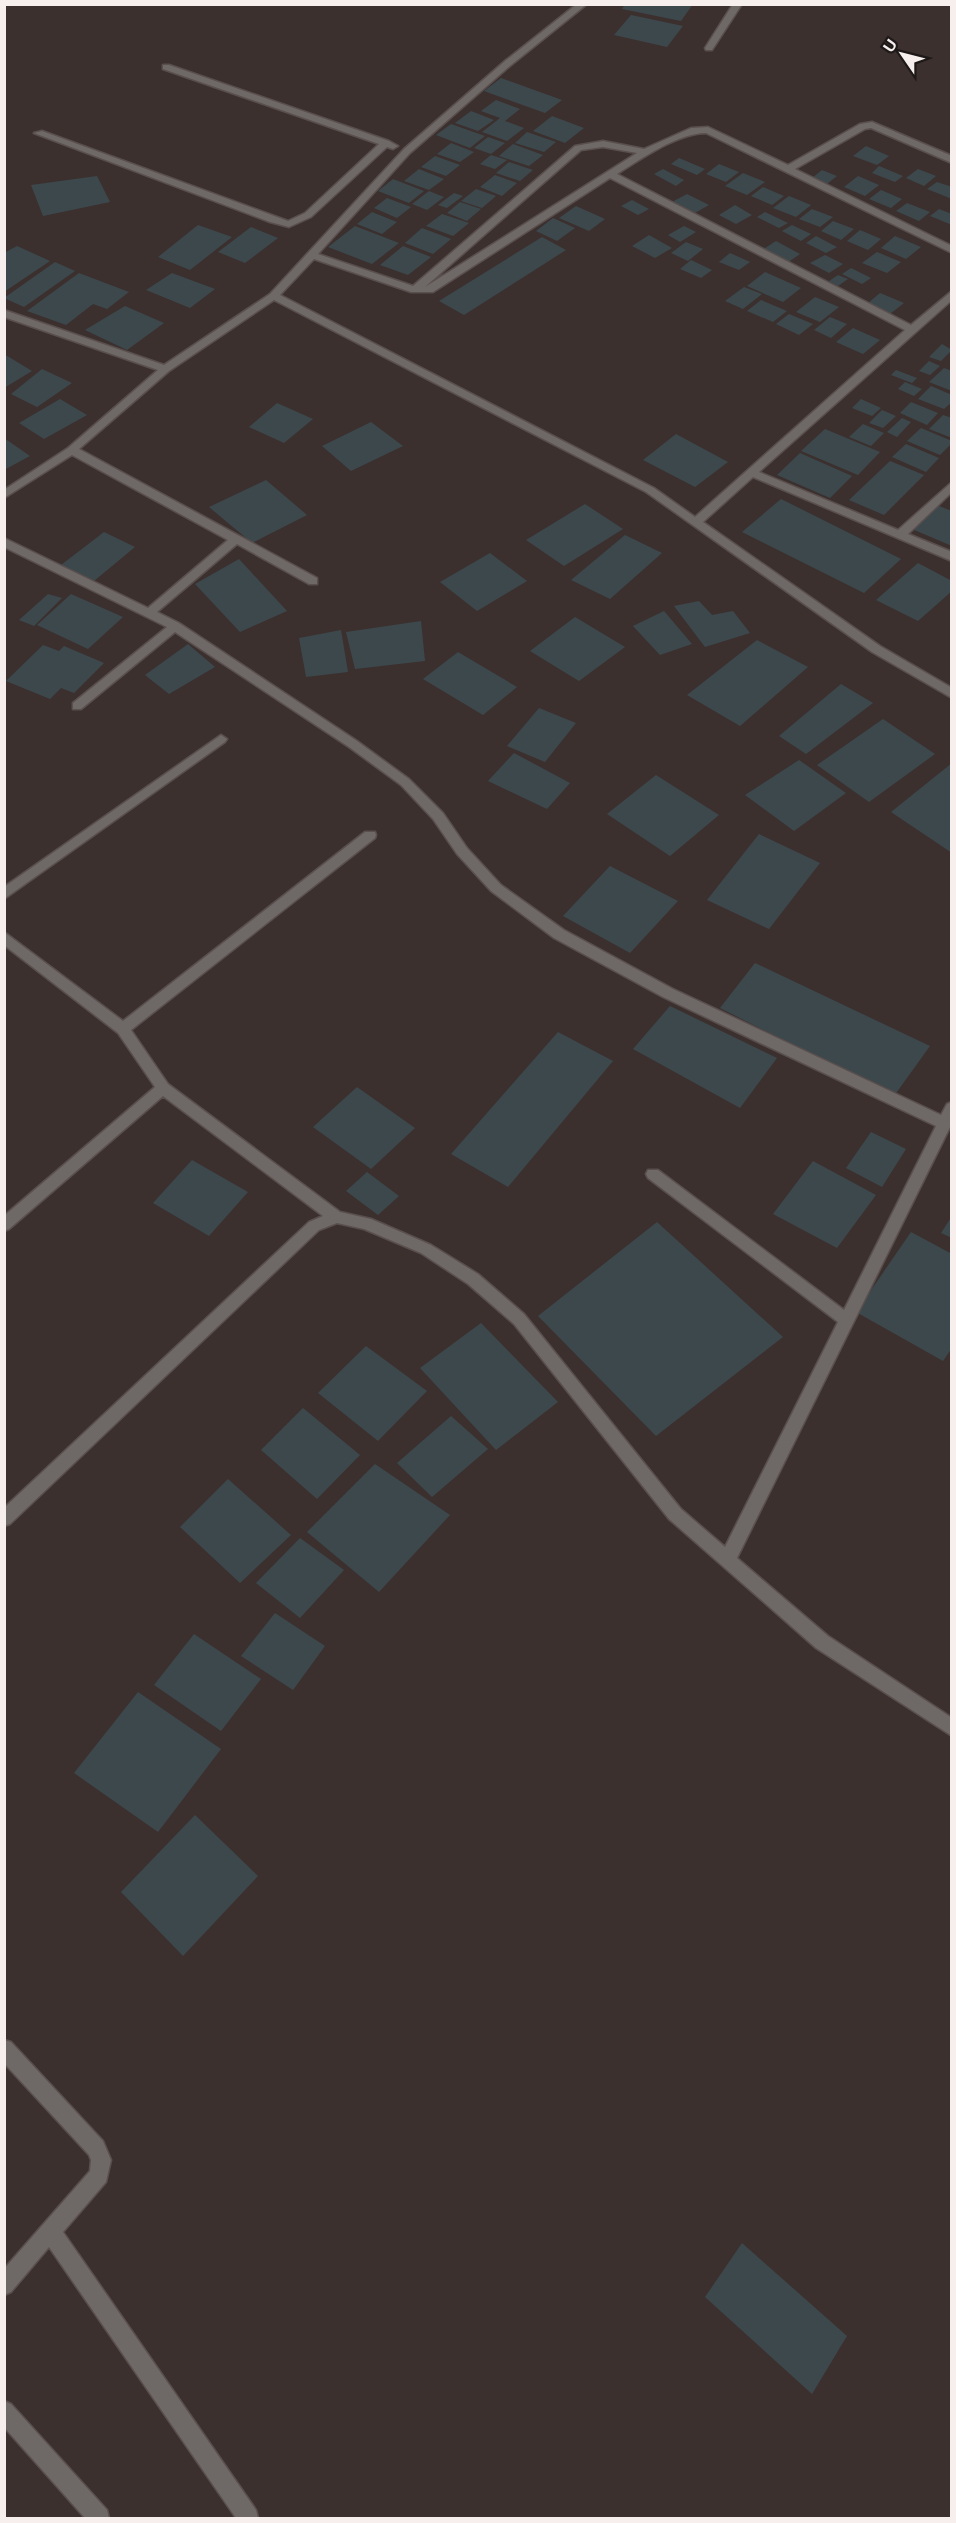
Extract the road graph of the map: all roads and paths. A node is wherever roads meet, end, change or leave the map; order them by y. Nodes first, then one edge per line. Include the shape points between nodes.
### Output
1 (583, 4) edge
2 (738, 4) edge
3 (709, 48) dead end
4 (166, 67) dead end
5 (39, 133) dead end
6 (386, 143) junction
7 (407, 151) junction
8 (645, 153) junction
9 (951, 160) edge
10 (789, 169) junction
11 (609, 174) junction
12 (951, 250) edge
13 (312, 255) junction
14 (415, 290) junction
15 (274, 296) junction
16 (950, 297) edge
17 (4, 313) edge
18 (910, 329) junction
19 (165, 369) junction
20 (72, 450) junction
21 (752, 473) junction
22 (951, 485) edge
23 (4, 495) edge
24 (696, 522) junction
25 (899, 536) junction
26 (236, 539) junction
27 (4, 542) edge
28 (951, 557) edge
29 (313, 581) dead end
30 (149, 613) junction
31 (175, 626) junction
32 (951, 693) edge
33 (77, 706) dead end
34 (221, 739) dead end
35 (370, 835) dead end
36 (4, 894) edge
37 (4, 937) edge
38 (123, 1029) junction
39 (163, 1088) junction
40 (951, 1108) edge
41 (944, 1123) junction
42 (653, 1174) dead end
43 (336, 1217) junction
44 (4, 1225) edge
45 (846, 1320) junction
46 (4, 1519) edge
47 (727, 1561) junction
48 (951, 1728) edge
49 (4, 2049) edge
50 (50, 2231) junction
51 (4, 2285) edge
52 (4, 2411) edge
53 (99, 2518) edge
54 (248, 2518) edge

1 - 7 street
2 - 3 street
4 - 6 street
5 - 6 street via 289,224 308,216
6 - 7 street
7 - 13 street
8 - 10 street via 694,130 708,130
8 - 11 street
8 - 14 street via 603,144 578,148
9 - 10 street via 872,125 863,126
10 - 12 street
11 - 14 street via 429,290
11 - 18 street
13 - 14 street
13 - 15 street
15 - 19 street
15 - 24 street via 619,471
16 - 18 street
17 - 19 street
18 - 21 street
19 - 20 street
20 - 23 street
20 - 26 street
21 - 24 street
21 - 25 street
22 - 25 street
24 - 32 street via 876,649
25 - 28 street
26 - 29 street
26 - 30 street
27 - 30 street
30 - 31 street
31 - 33 street
31 - 41 street via 405,782 496,888 559,933 668,993
34 - 36 street
35 - 38 street
37 - 38 street
38 - 39 street
39 - 43 street
39 - 44 street
40 - 41 street
41 - 45 street
42 - 45 street
43 - 46 street via 314,1226
43 - 47 street via 366,1223 426,1249 473,1279 519,1319 675,1515
45 - 47 street
47 - 48 street via 822,1642
49 - 50 street via 96,2148 101,2160 99,2175
50 - 51 street
50 - 54 street
52 - 53 street

